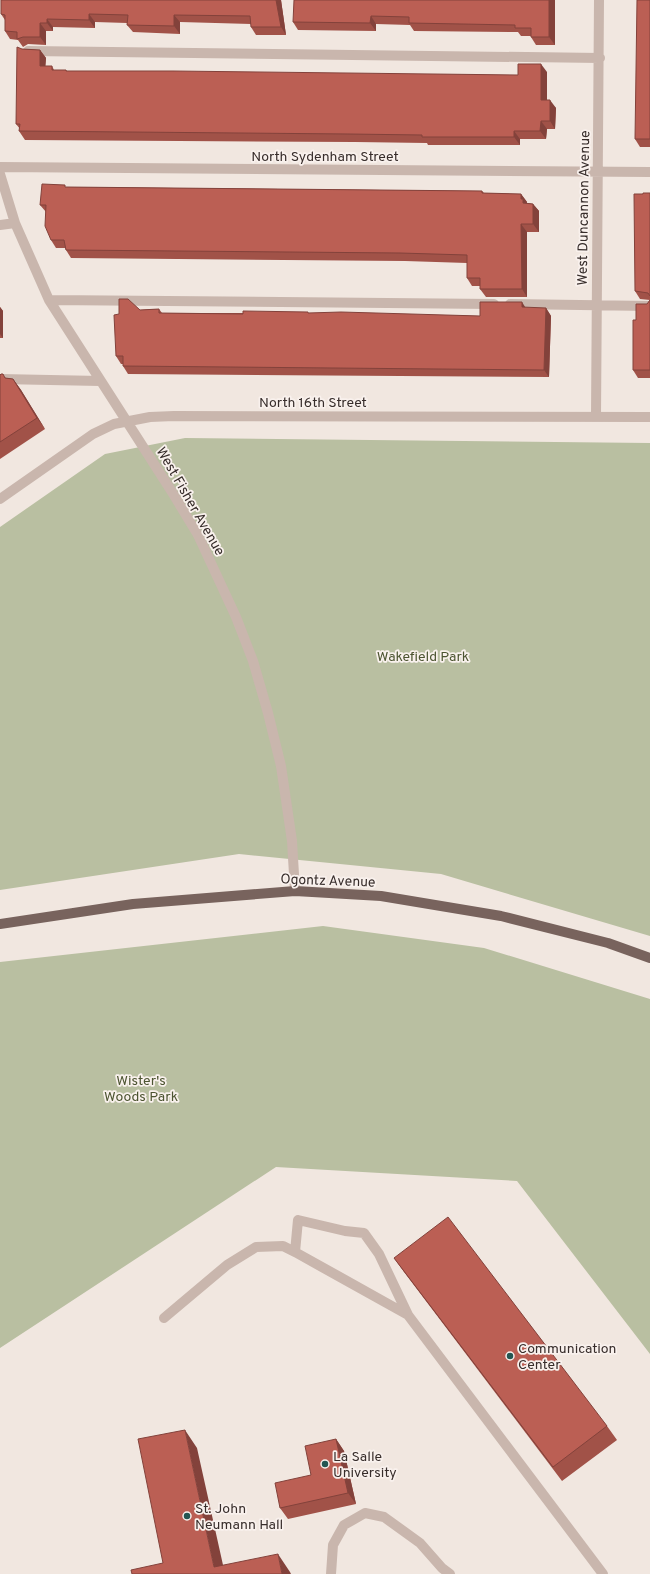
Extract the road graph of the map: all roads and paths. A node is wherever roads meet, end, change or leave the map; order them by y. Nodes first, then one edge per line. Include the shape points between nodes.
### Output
1 (599, 0) edge
2 (28, 51) edge
3 (600, 58) junction
4 (0, 167) edge
5 (598, 171) junction
6 (650, 172) edge
7 (0, 174) edge
8 (14, 224) junction
9 (0, 225) edge
10 (49, 300) junction
11 (596, 304) junction
12 (650, 306) edge
13 (0, 379) edge
14 (100, 381) junction
15 (596, 416) junction
16 (650, 417) edge
17 (126, 420) junction
18 (0, 499) edge
19 (295, 891) junction
20 (0, 924) edge
21 (650, 958) edge
22 (295, 1252) junction
23 (408, 1315) junction
24 (164, 1318) dead end
25 (331, 1574) edge
26 (450, 1574) edge
27 (603, 1574) edge

1 - 3 street, West Duncannon Avenue
2 - 3 street
3 - 5 street, West Duncannon Avenue
4 - 5 street, North Sydenham Street
5 - 6 street, North Sydenham Street
5 - 11 street, West Duncannon Avenue
7 - 8 street, West Fisher Avenue
8 - 9 street
8 - 10 street, West Fisher Avenue
10 - 11 street
10 - 14 street, West Fisher Avenue
11 - 12 street
11 - 15 street, West Duncannon Avenue
13 - 14 street
14 - 17 street, West Fisher Avenue
15 - 16 street, North 16th Street
15 - 17 street, North 16th Street via 174,416
17 - 18 street, North 16th Street via 93,434
17 - 19 street, West Fisher Avenue via 198,535 236,617 253,661 281,766 292,841
19 - 20 main road, Ogontz Avenue via 133,904
19 - 21 main road, Ogontz Avenue via 381,896 501,916 608,943
22 - 23 street
22 - 23 street via 298,1220 364,1233 379,1254
22 - 24 street via 283,1246 256,1247 227,1265
23 - 27 street
25 - 26 street via 333,1545 344,1525 365,1513 384,1517 420,1543

